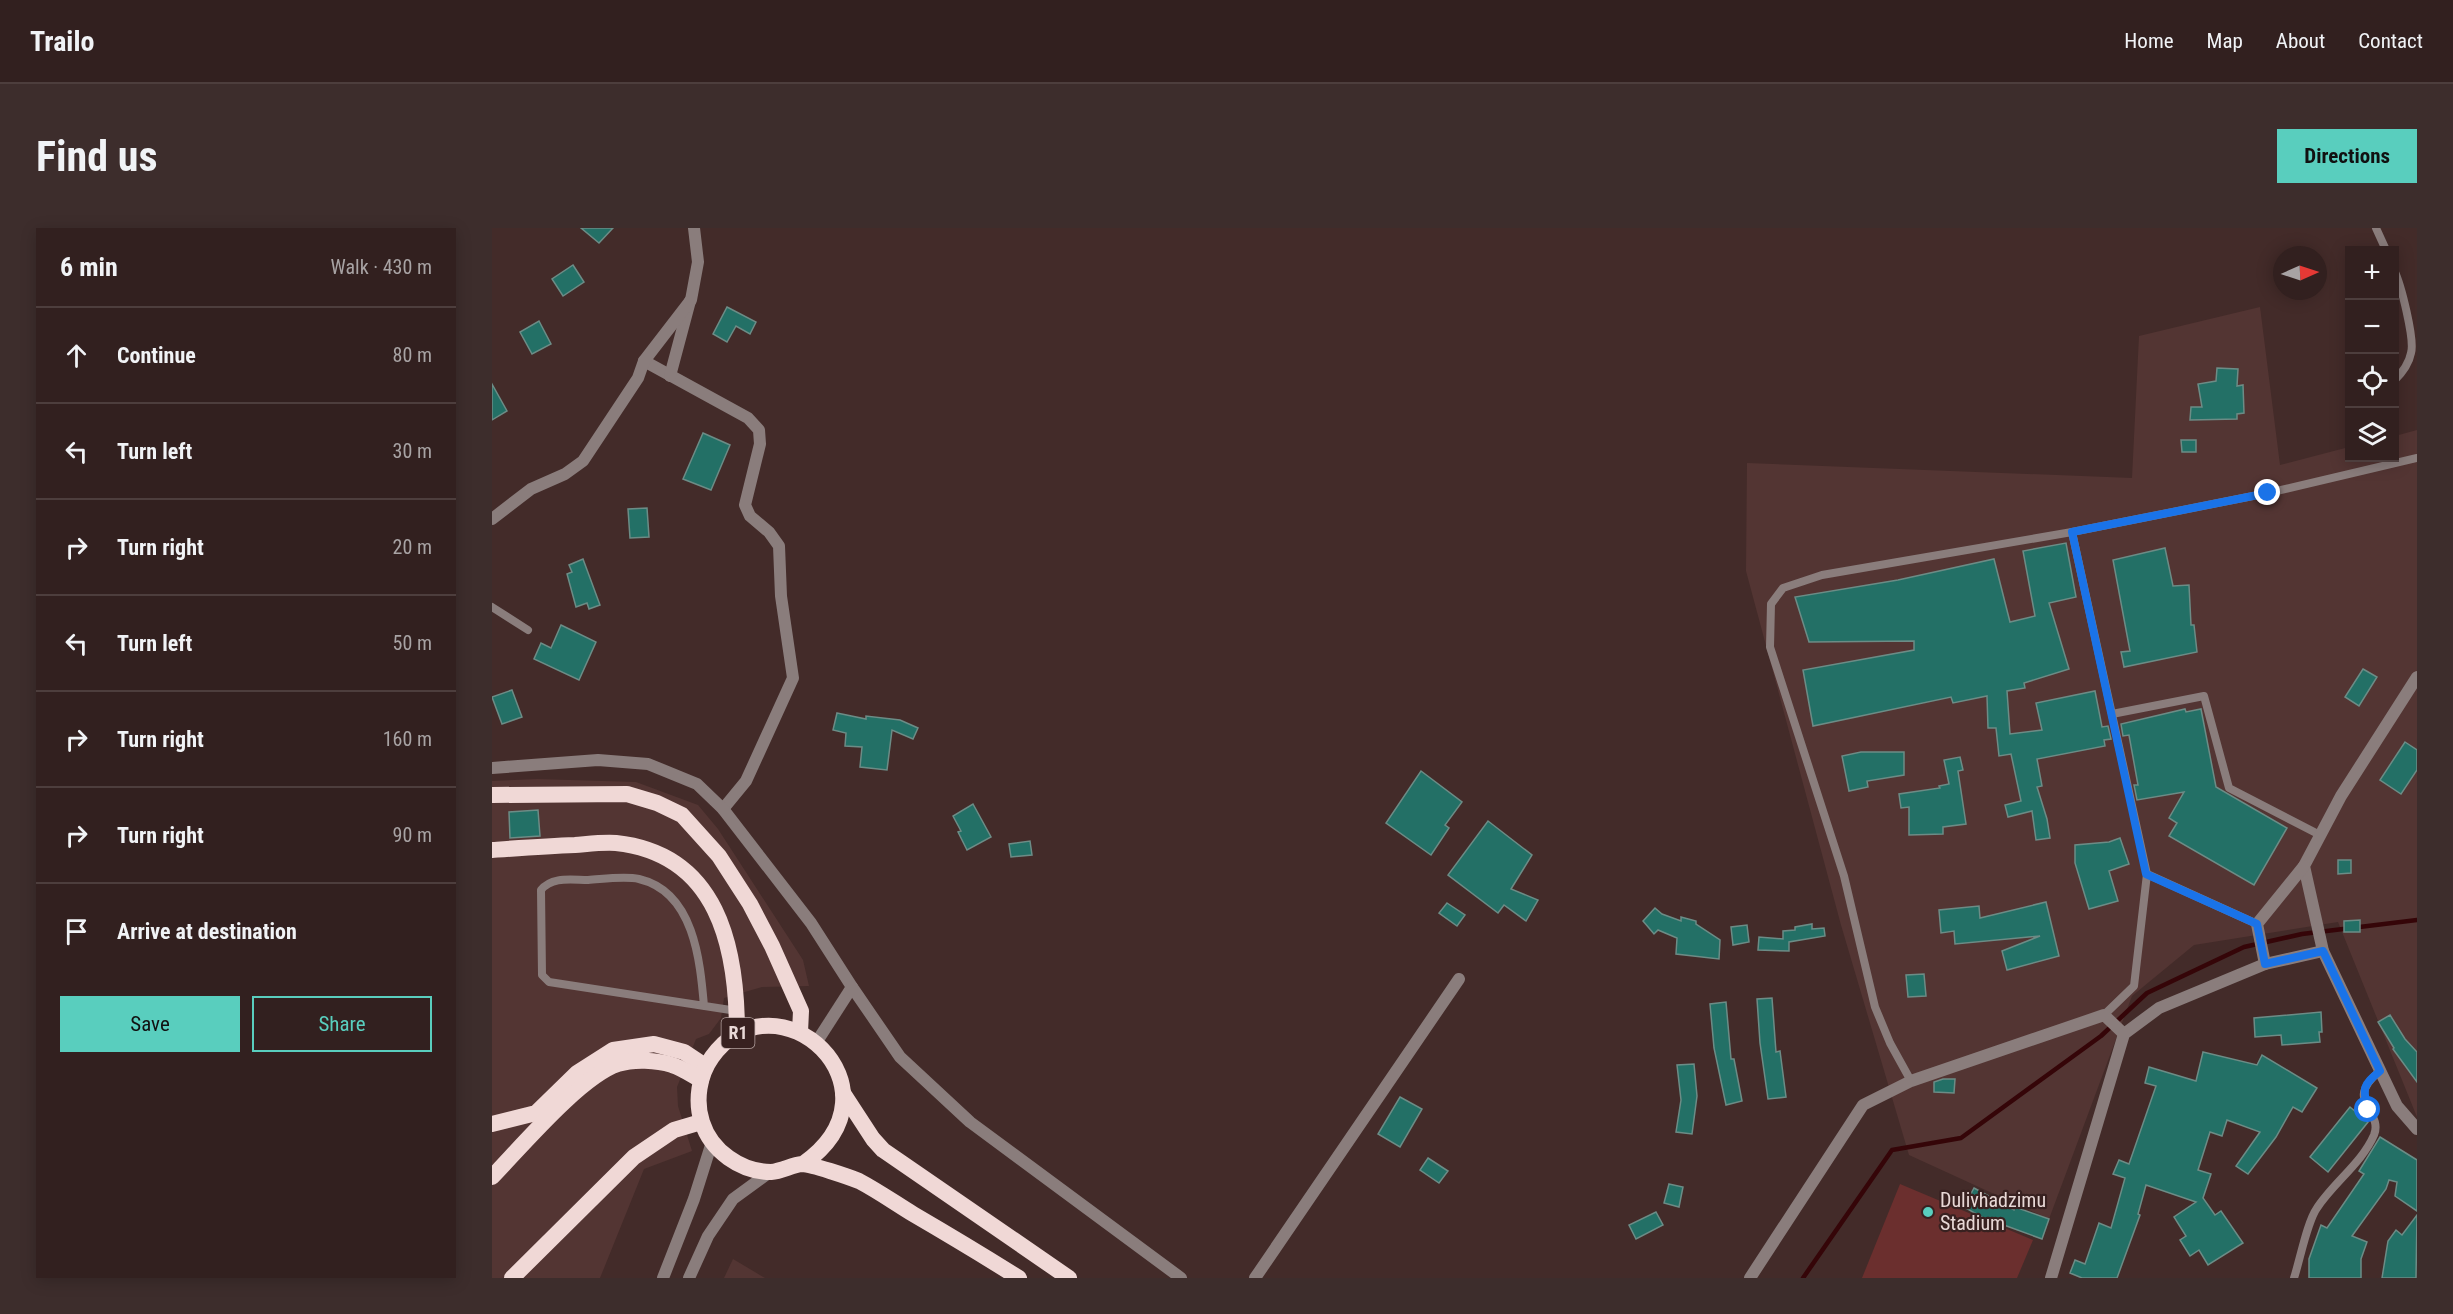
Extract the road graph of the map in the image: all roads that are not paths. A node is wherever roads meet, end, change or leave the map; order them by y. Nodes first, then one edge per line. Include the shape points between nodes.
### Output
1 (694, 228) edge
2 (2376, 228) edge
3 (2384, 246) edge
4 (2399, 280) edge
5 (691, 300) junction
6 (644, 361) junction
7 (670, 376) junction
8 (2399, 376) edge
9 (2417, 458) edge
10 (2399, 460) edge
11 (2382, 462) edge
12 (492, 519) edge
13 (2072, 532) junction
14 (492, 607) edge
15 (528, 630) dead end
16 (2417, 677) edge
17 (2112, 714) junction
18 (492, 768) edge
19 (492, 795) edge
20 (723, 809) junction
21 (2320, 835) junction
22 (492, 849) edge
23 (2304, 866) junction
24 (2146, 874) junction
25 (2258, 930) junction
26 (2321, 945) junction
27 (2265, 964) junction
28 (1459, 979) dead end
29 (852, 987) junction
30 (704, 1006) junction
31 (737, 1011) junction
32 (2114, 1024) junction
33 (800, 1032) junction
34 (737, 1034) junction
35 (816, 1043) junction
36 (2380, 1071) junction
37 (703, 1073) junction
38 (1911, 1082) junction
39 (843, 1093) junction
40 (701, 1122) junction
41 (492, 1125) edge
42 (2417, 1129) edge
43 (712, 1142) junction
44 (803, 1164) junction
45 (770, 1172) junction
46 (492, 1177) edge
47 (512, 1278) edge
48 (663, 1278) edge
49 (689, 1278) edge
50 (1019, 1278) edge
51 (1069, 1278) edge
52 (1181, 1278) edge
53 (1255, 1278) edge
54 (1750, 1278) edge
55 (2052, 1278) edge
56 (2294, 1278) edge

1 - 5 street via 698,262
2 - 3 lane
4 - 8 lane via 2412,351
5 - 6 street
5 - 7 street
6 - 7 street
6 - 12 street via 638,378 584,461 531,489
7 - 20 street via 748,418 759,430 760,444 745,506 779,546 781,561 781,596 793,678 746,781
9 - 10 lane
11 - 13 lane via 2268,493
13 - 17 lane
13 - 38 lane via 1821,575 1783,588 1771,604 1770,647 1844,876 1875,1007
14 - 15 lane
16 - 21 street
17 - 21 lane via 2204,696 2229,788
17 - 24 lane
18 - 20 street via 598,760 648,764 697,784
19 - 33 highway via 627,794 682,815 719,856 750,904 801,1011
20 - 29 street via 811,923
21 - 23 street
22 - 31 highway, R1 via 614,843 647,849 681,868 705,891 722,923 731,954
23 - 25 street
23 - 26 street
24 - 25 lane
24 - 32 lane via 2134,986
25 - 27 street
26 - 27 street
26 - 36 street
27 - 32 street
28 - 53 street
29 - 35 street
29 - 52 street via 900,1057 970,1122
30 - 30 lane via 549,982 542,975 541,890 552,881 569,880 638,879 659,887 676,902 691,930 700,964
30 - 31 lane
31 - 34 highway, R1
32 - 38 street
32 - 55 street
33 - 34 highway, R1 via 780,1026 758,1027
33 - 35 highway, R1
34 - 37 highway, R1 via 719,1047
35 - 39 highway, R1 via 830,1057
36 - 42 street via 2397,1106
36 - 56 lane via 2367,1081 2363,1093 2375,1133 2315,1210
37 - 40 highway, R1 via 698,1088
37 - 41 highway, R1 via 684,1052 654,1044 613,1050 577,1073 536,1113
37 - 46 highway via 641,1061 618,1064 597,1075 560,1106
38 - 54 street via 1863,1105
39 - 44 highway, R1 via 834,1135
39 - 51 highway, R1 via 883,1150
40 - 43 highway, R1
40 - 47 highway via 674,1130 634,1157
43 - 45 highway, R1 via 728,1158 748,1168
43 - 48 street
44 - 45 highway, R1
44 - 50 highway via 859,1181
45 - 49 street via 733,1199 708,1236

